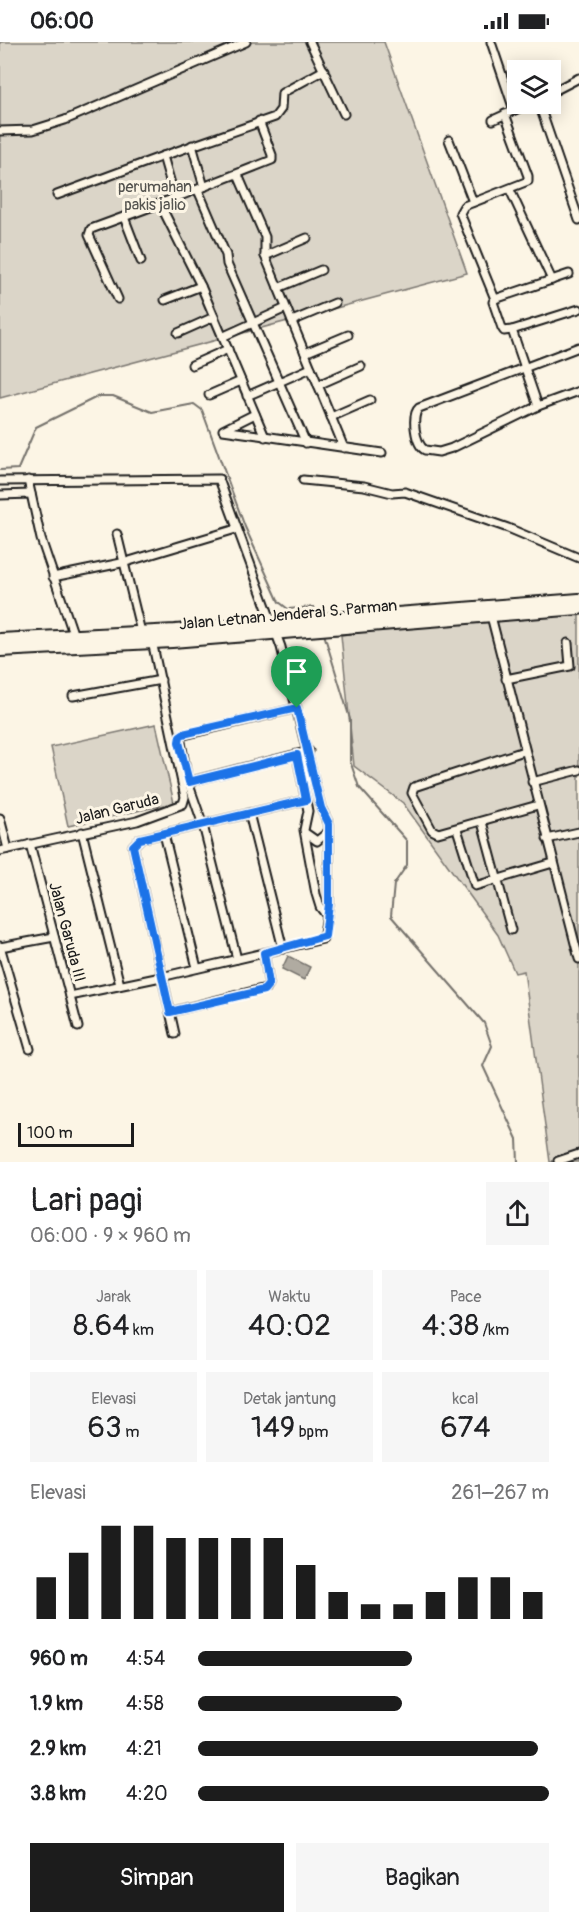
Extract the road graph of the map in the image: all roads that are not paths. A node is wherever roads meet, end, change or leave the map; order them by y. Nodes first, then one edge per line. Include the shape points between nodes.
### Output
1 (246, 42) edge
2 (310, 42) edge
3 (490, 42) edge
4 (324, 70) junction
5 (579, 78) edge
6 (561, 87) edge
7 (507, 90) edge
8 (344, 114) dead end
9 (505, 114) joint
10 (542, 114) edge
11 (493, 120) dead end
12 (259, 121) junction
13 (0, 131) edge
14 (449, 140) dead end
15 (192, 145) junction
16 (163, 156) junction
17 (238, 175) junction
18 (201, 188) junction
19 (510, 190) junction
20 (57, 195) dead end
21 (175, 198) junction
22 (473, 202) junction
23 (160, 204) junction
24 (124, 217) junction
25 (579, 220) edge
26 (307, 238) dead end
27 (265, 256) junction
28 (141, 261) dead end
29 (321, 270) dead end
30 (569, 274) dead end
31 (552, 280) junction
32 (201, 286) junction
33 (278, 288) junction
34 (118, 298) dead end
35 (495, 299) junction
36 (165, 300) dead end
37 (335, 303) dead end
38 (286, 308) junction
39 (579, 309) edge
40 (214, 317) junction
41 (292, 321) junction
42 (253, 322) junction
43 (512, 330) junction
44 (177, 333) dead end
45 (348, 334) dead end
46 (222, 336) junction
47 (579, 347) edge
48 (228, 350) junction
49 (305, 353) junction
50 (192, 365) dead end
51 (361, 366) dead end
52 (524, 366) junction
53 (311, 368) junction
54 (241, 381) junction
55 (279, 382) junction
56 (318, 384) junction
57 (579, 391) edge
58 (209, 395) dead end
59 (248, 396) junction
60 (370, 400) dead end
61 (538, 406) junction
62 (255, 414) junction
63 (331, 417) junction
64 (265, 437) junction
65 (306, 443) junction
66 (344, 448) junction
67 (382, 453) dead end
68 (28, 480) junction
69 (303, 480) dead end
70 (0, 481) edge
71 (31, 494) junction
72 (0, 495) edge
73 (236, 529) junction
74 (117, 534) dead end
75 (579, 558) edge
76 (126, 562) junction
77 (53, 578) junction
78 (579, 600) edge
79 (579, 608) edge
80 (491, 616) junction
81 (349, 622) junction
82 (276, 628) junction
83 (141, 632) junction
84 (74, 636) junction
85 (0, 640) edge
86 (152, 641) junction
87 (567, 643) dead end
88 (0, 650) edge
89 (506, 679) junction
90 (161, 680) junction
91 (73, 696) dead end
92 (297, 708) junction
93 (309, 751) junction
94 (524, 751) junction
95 (297, 755) junction
96 (579, 770) edge
97 (189, 782) junction
98 (532, 782) junction
99 (306, 800) junction
100 (538, 806) junction
101 (249, 813) junction
102 (0, 818) edge
103 (482, 822) junction
104 (203, 825) junction
105 (457, 829) junction
106 (82, 832) junction
107 (328, 832) junction
108 (579, 832) edge
109 (306, 833) junction
110 (164, 834) junction
111 (547, 839) junction
112 (30, 844) junction
113 (4, 850) edge
114 (553, 863) junction
115 (498, 880) junction
116 (327, 916) junction
117 (511, 930) dead end
118 (54, 937) junction
119 (577, 945) edge
120 (0, 947) edge
121 (283, 949) junction
122 (264, 953) junction
123 (237, 959) junction
124 (579, 959) edge
125 (197, 969) junction
126 (161, 977) junction
127 (120, 985) junction
128 (70, 996) junction
129 (170, 1012) junction
130 (78, 1027) dead end
131 (175, 1034) dead end
132 (30, 1049) dead end
133 (579, 1154) edge
134 (558, 1161) edge

1 - 13 street via 65,120 33,130
2 - 4 street
3 - 7 street
4 - 8 street
4 - 12 street via 286,89 279,114
5 - 6 street
9 - 11 street
9 - 19 street via 528,176 525,184
10 - 25 street
12 - 15 street
12 - 17 street via 272,160
14 - 22 street
15 - 16 street
15 - 18 street
16 - 20 street
16 - 21 street
17 - 18 street
17 - 27 street via 265,237
18 - 21 street
18 - 42 street
19 - 22 street
19 - 31 street
21 - 23 street
22 - 35 street via 460,213
23 - 24 street
23 - 32 street
24 - 28 street
24 - 34 street via 90,232
26 - 27 street
27 - 33 street
29 - 33 street
30 - 31 street
31 - 35 street
32 - 36 street
32 - 40 street
33 - 38 street
35 - 43 street via 502,328
37 - 41 street
38 - 41 street
38 - 42 street
39 - 43 street
40 - 44 street
40 - 46 street
41 - 49 street
42 - 46 street
42 - 55 street
43 - 52 street
45 - 49 street
46 - 48 street
47 - 52 street
48 - 50 street
48 - 54 street
49 - 53 street
51 - 56 street
52 - 61 street
52 - 61 street via 419,408 415,416 418,444 425,450 445,451
53 - 55 street
53 - 56 street
54 - 58 street
54 - 59 street
55 - 59 street
55 - 65 street
56 - 63 street
57 - 61 street
59 - 62 street
60 - 63 street
62 - 64 street
62 - 64 street via 223,430
63 - 66 street
64 - 65 street
65 - 66 street
66 - 67 street
68 - 70 street
68 - 71 street
68 - 73 street via 218,479
69 - 75 street via 396,493 508,528
71 - 72 street
71 - 77 street
73 - 76 street
73 - 82 street
74 - 76 street
76 - 77 street
76 - 83 street
77 - 84 street
78 - 81 highway, Jalan Letnan Jenderal S. Parman
79 - 80 highway, Jalan Letnan Jenderal S. Parman
80 - 81 highway, Jalan Letnan Jenderal S. Parman
80 - 89 street
81 - 82 highway, Jalan Letnan Jenderal S. Parman
82 - 83 highway, Jalan Letnan Jenderal S. Parman
82 - 86 highway, Jalan Letnan Jenderal S. Parman
82 - 92 street
83 - 84 highway, Jalan Letnan Jenderal S. Parman
84 - 85 highway, Jalan Letnan Jenderal S. Parman
86 - 88 highway, Jalan Letnan Jenderal S. Parman
86 - 90 street, Jalan Garuda
87 - 89 street via 570,666
89 - 94 street
90 - 91 street
90 - 106 street, Jalan Garuda via 185,797 183,804 137,821
92 - 93 street
92 - 97 street via 180,736
93 - 95 street
93 - 107 street
94 - 98 street
94 - 105 street via 413,788 411,792 434,832
95 - 97 street
95 - 99 street
96 - 98 street
97 - 104 street
98 - 100 street
99 - 101 street
99 - 109 street
100 - 103 street
100 - 111 street
101 - 104 street
101 - 121 street
102 - 113 street
103 - 105 street
103 - 115 street
104 - 110 street
104 - 123 street
105 - 115 street via 473,885
106 - 112 street, Jalan Garuda
106 - 127 street
107 - 109 street via 317,841
107 - 116 street
108 - 111 street
109 - 116 street via 316,894
110 - 125 street
110 - 126 street via 140,839 132,850
111 - 114 street
112 - 113 street, Jalan Garuda
112 - 118 street, Jalan Garuda III
114 - 115 street
114 - 119 street
115 - 117 street
116 - 121 street via 323,939
118 - 120 street
118 - 128 street, Jalan Garuda III
119 - 124 street
120 - 132 street
121 - 122 street
122 - 123 street
122 - 129 street via 269,984 266,988
123 - 125 street
125 - 126 street
126 - 127 street
126 - 129 street
127 - 128 street
128 - 130 street, Jalan Garuda III
129 - 131 street
133 - 134 street

